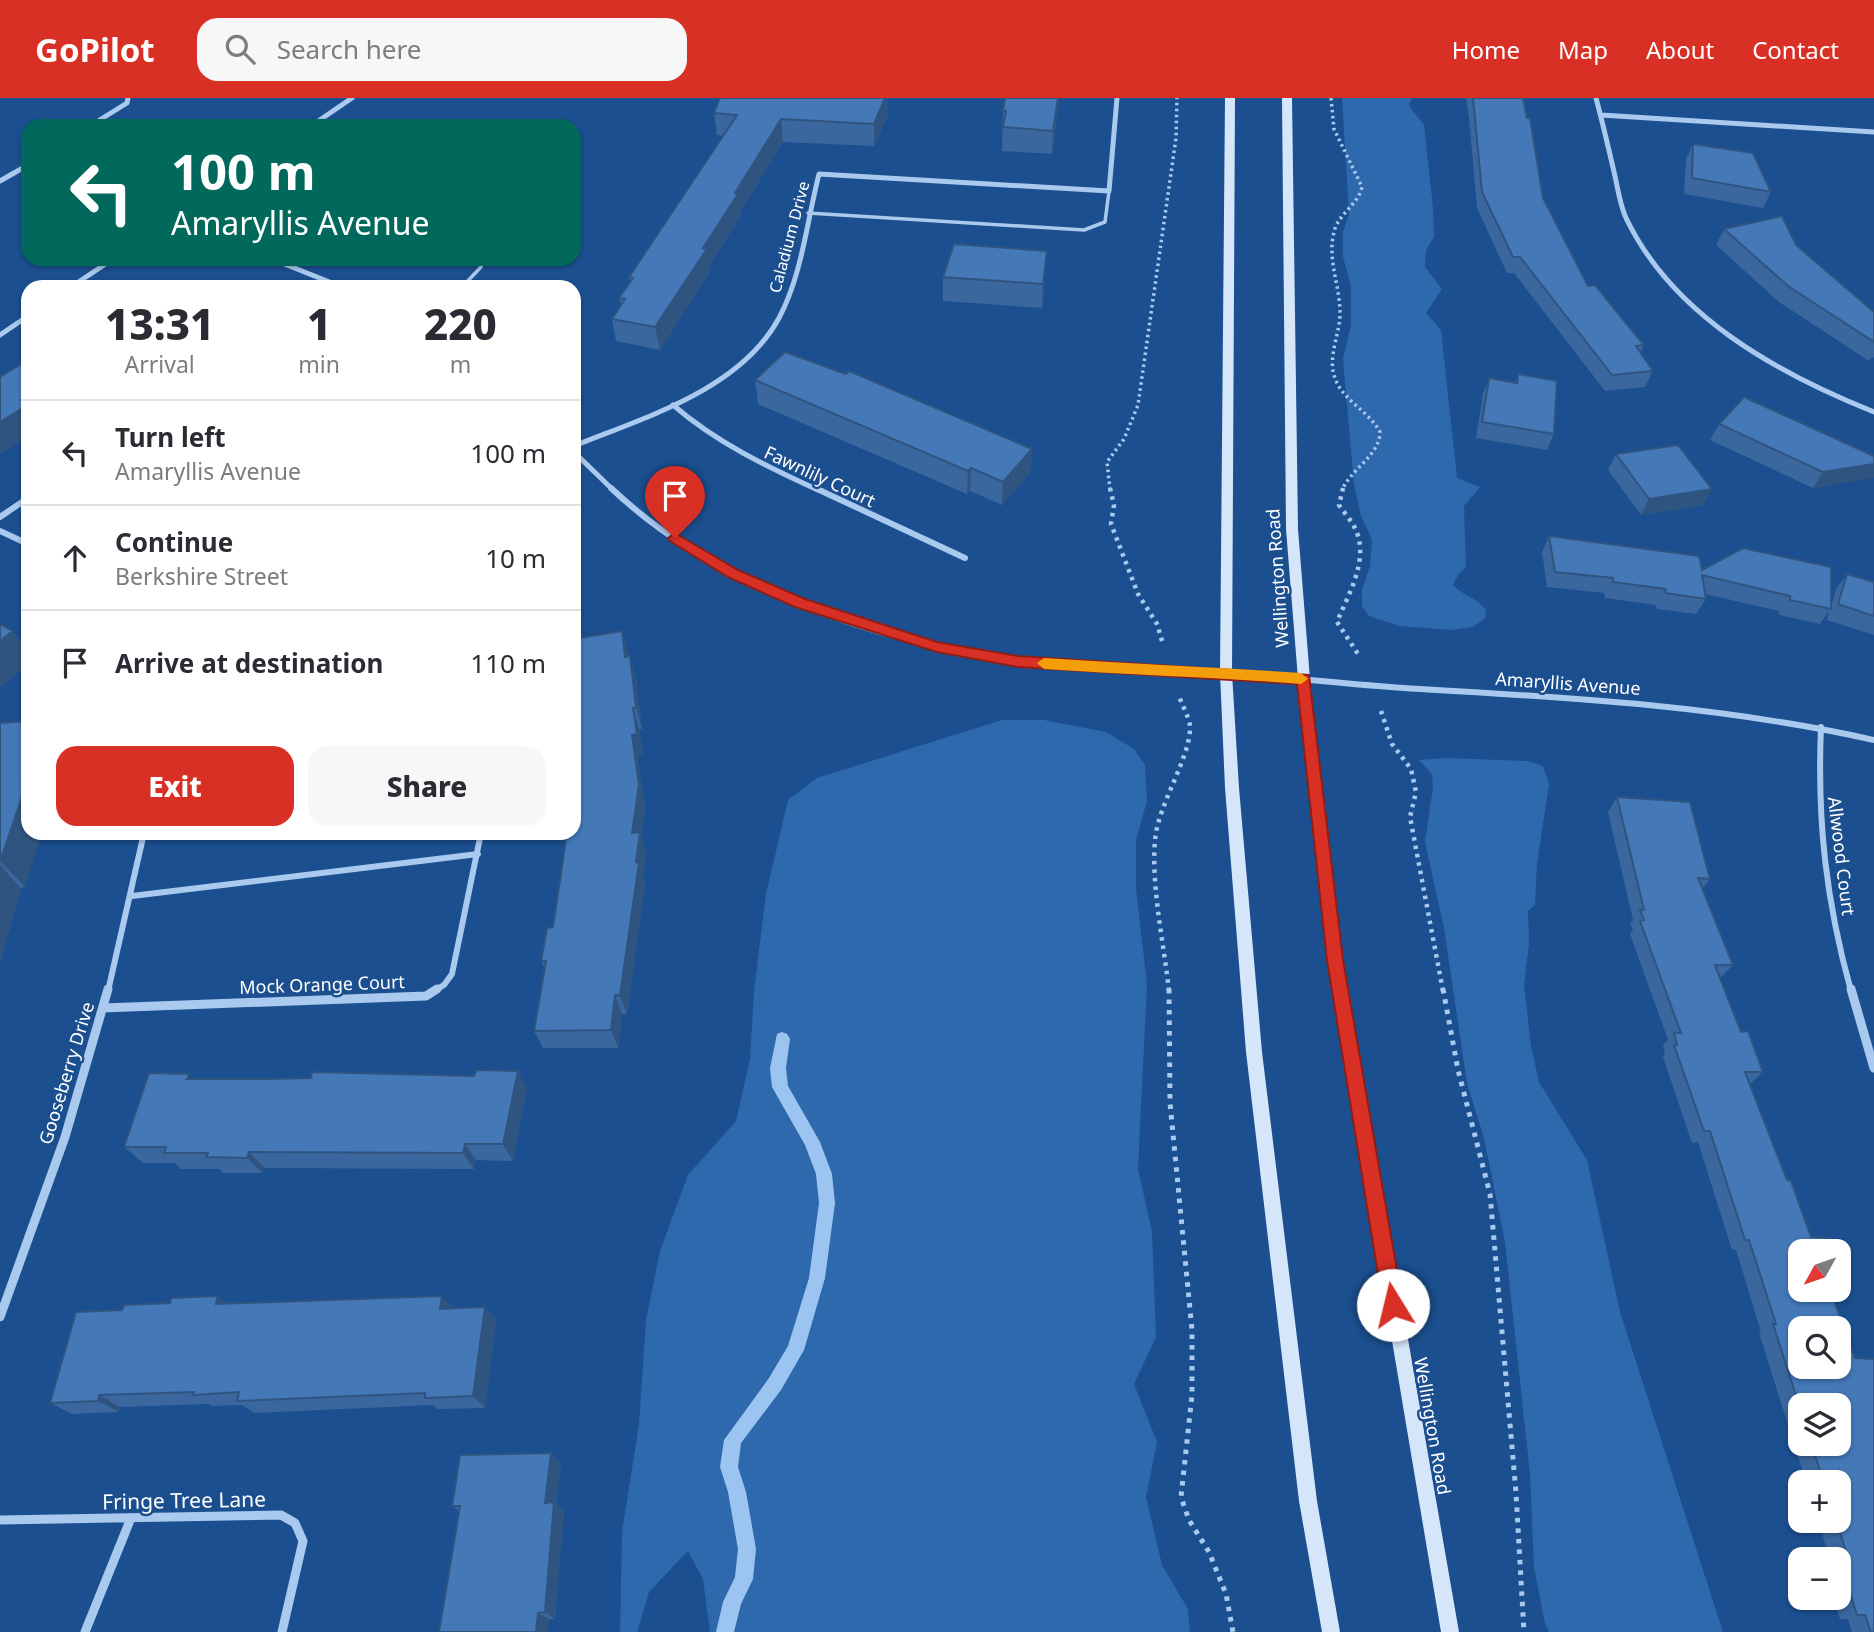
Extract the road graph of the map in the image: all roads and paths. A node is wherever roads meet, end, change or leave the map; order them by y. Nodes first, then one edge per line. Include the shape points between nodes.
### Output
1 (128, 98) edge
2 (352, 98) edge
3 (1117, 98) edge
4 (1177, 98) edge
5 (1230, 98) edge
6 (1287, 98) edge
7 (1331, 98) edge
8 (1597, 98) edge
9 (1601, 115) junction
10 (101, 119) edge
11 (321, 119) edge
12 (1874, 132) edge
13 (21, 169) edge
14 (0, 181) edge
15 (1109, 191) junction
16 (808, 212) junction
17 (103, 266) edge
18 (290, 266) edge
19 (481, 266) edge
20 (82, 280) edge
21 (324, 280) edge
22 (469, 280) edge
23 (21, 321) edge
24 (0, 335) edge
25 (673, 405) junction
26 (1874, 412) edge
27 (581, 443) edge
28 (581, 459) edge
29 (21, 503) edge
30 (0, 517) edge
31 (0, 531) edge
32 (21, 541) edge
33 (965, 558) dead end
34 (1169, 668) junction
35 (1226, 673) junction
36 (1304, 679) junction
37 (1374, 686) junction
38 (1821, 727) junction
39 (1874, 740) edge
40 (143, 840) edge
41 (480, 840) edge
42 (478, 854) junction
43 (132, 896) junction
44 (103, 1008) junction
45 (1874, 1068) edge
46 (0, 1317) edge
47 (131, 1518) junction
48 (0, 1520) edge
49 (85, 1632) edge
50 (282, 1632) edge
51 (1233, 1632) edge
52 (1331, 1632) edge
53 (1450, 1632) edge
54 (1524, 1632) edge

1 - 10 street
2 - 11 street
3 - 15 street
4 - 34 path via 1175,151 1138,405 1124,439 1107,462 1115,540 1138,594 1157,624
5 - 35 main road
6 - 36 main road, Wellington Road via 1292,529
7 - 37 path via 1334,129 1362,187 1362,193 1338,219 1331,243 1340,309 1334,375 1345,395 1381,432 1380,441 1347,476 1340,495 1339,505 1355,528 1362,549 1337,622
8 - 9 street
9 - 12 street
9 - 26 street via 1624,215 1664,275 1741,344 1800,379
13 - 14 street
15 - 16 street, Caladium Drive via 819,174
15 - 16 lane via 1105,222 1084,230
16 - 25 street, Caladium Drive via 790,289 767,338 747,358
17 - 20 street
18 - 21 street
19 - 22 lane
23 - 24 street
25 - 27 street, Caladium Drive
25 - 33 street, Fawnlily Court via 741,454
28 - 34 street, Amaryllis Avenue via 636,511 687,547 800,603 937,647 1018,661
29 - 30 street
31 - 32 street
34 - 35 street, Amaryllis Avenue
34 - 51 path via 1190,725 1155,840 1171,1004 1170,1103 1192,1330 1192,1395 1181,1497 1226,1594
35 - 36 street, Amaryllis Avenue
35 - 52 main road via 1254,1052 1308,1501
36 - 37 street, Amaryllis Avenue
36 - 53 main road, Wellington Road via 1335,960
37 - 38 street, Amaryllis Avenue via 1606,699
37 - 54 path via 1392,744 1411,769 1416,792 1410,817 1415,844 1458,1070 1490,1194
38 - 39 street, Amaryllis Avenue
38 - 45 street, Allwood Court via 1818,790 1824,867 1837,934
40 - 43 street, Gooseberry Drive
41 - 42 street, Mock Orange Court
42 - 43 street
42 - 44 street, Mock Orange Court via 452,974 426,996
43 - 44 street, Gooseberry Drive
44 - 46 street, Gooseberry Drive
47 - 48 street, Fringe Tree Lane
47 - 49 street
47 - 50 street, Fringe Tree Lane via 281,1515 295,1523 303,1541

